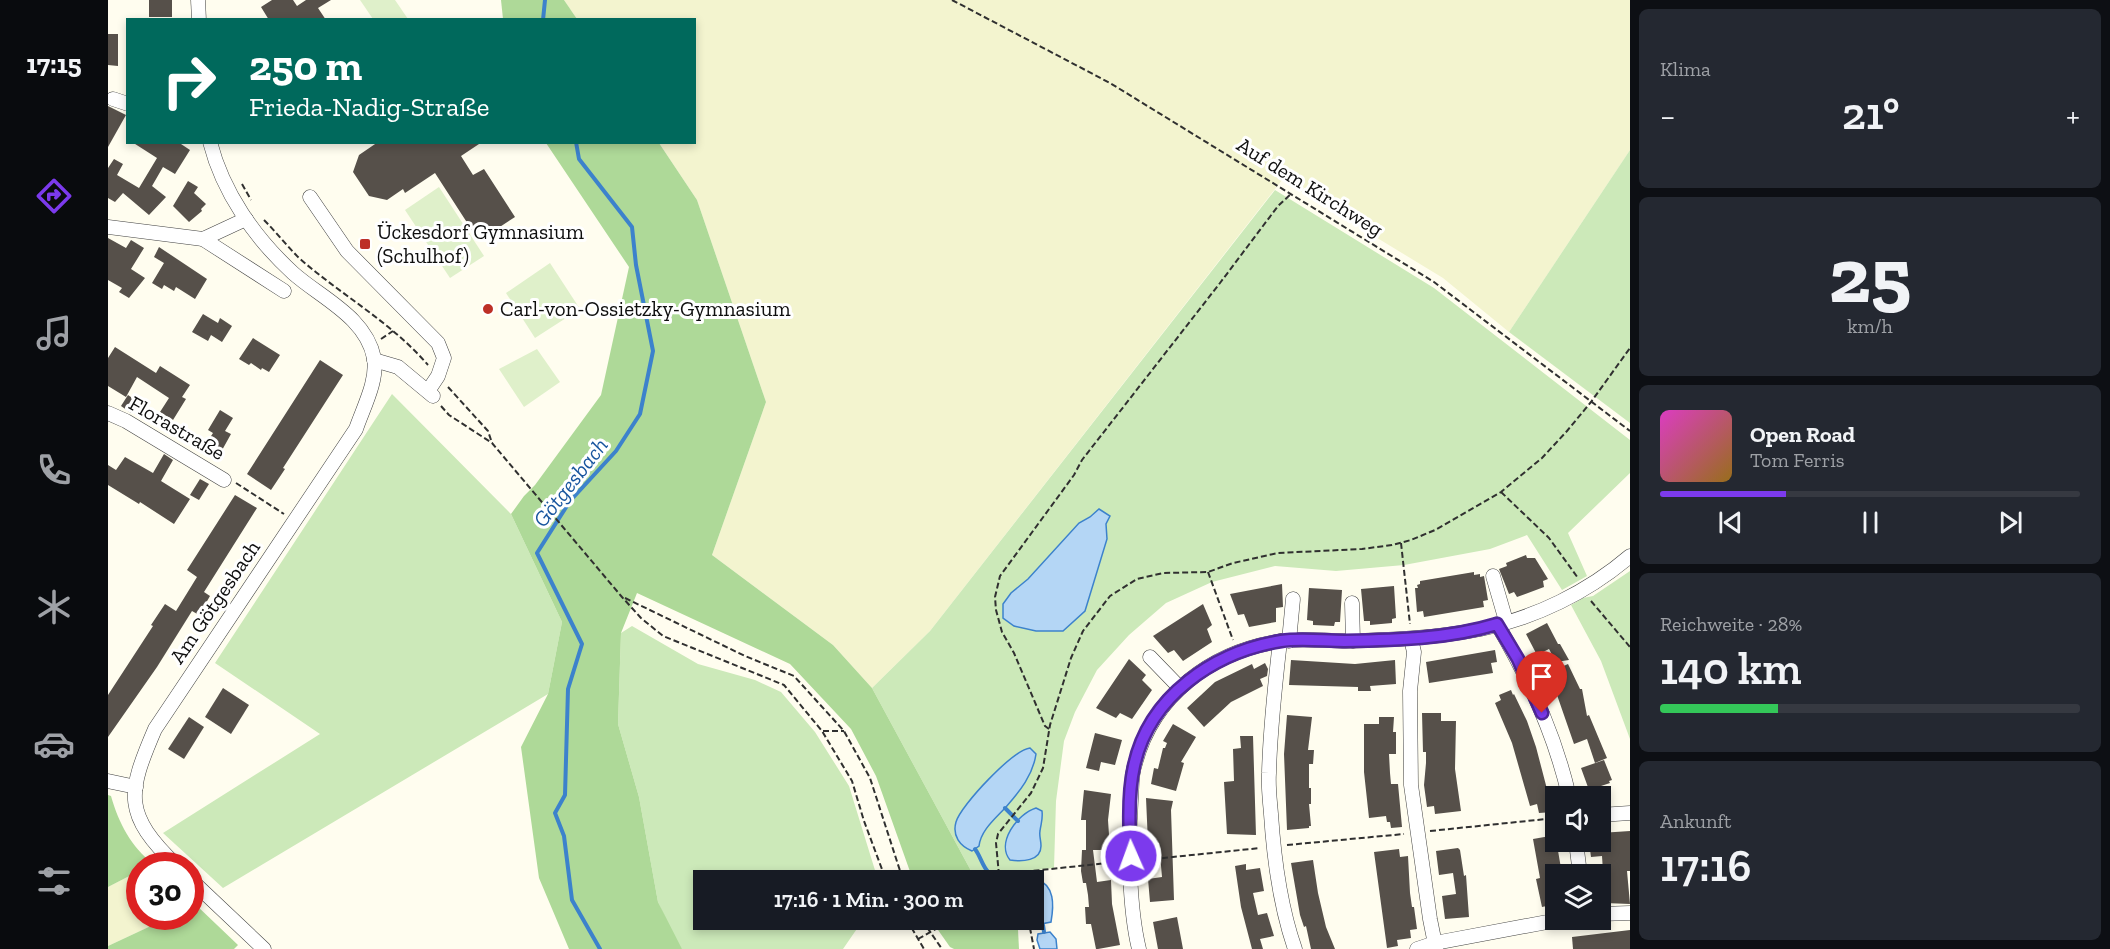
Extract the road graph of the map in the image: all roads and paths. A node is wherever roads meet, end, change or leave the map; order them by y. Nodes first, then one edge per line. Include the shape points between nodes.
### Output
1 (198, 0) edge
2 (952, 0) edge
3 (199, 18) edge
4 (113, 99) dead end
5 (126, 103) edge
6 (211, 144) edge
7 (242, 183) dead end
8 (1292, 193) junction
9 (310, 197) dead end
10 (253, 204) dead end
11 (259, 214) dead end
12 (246, 219) junction
13 (108, 227) edge
14 (203, 239) junction
15 (284, 291) dead end
16 (1630, 348) edge
17 (374, 360) junction
18 (438, 376) junction
19 (431, 394) junction
20 (1591, 402) junction
21 (108, 413) edge
22 (1630, 431) edge
23 (492, 443) junction
24 (224, 480) joint
25 (1501, 492) junction
26 (294, 520) junction
27 (1401, 543) junction
28 (1630, 556) edge
29 (1208, 572) junction
30 (1493, 576) dead end
31 (1584, 589) junction
32 (622, 597) junction
33 (1293, 599) dead end
34 (1352, 603) dead end
35 (1502, 623) junction
36 (1411, 639) junction
37 (1285, 641) junction
38 (1353, 641) junction
39 (1630, 647) edge
40 (1238, 652) junction
41 (1150, 657) dead end
42 (1180, 688) junction
43 (1050, 729) junction
44 (822, 731) junction
45 (844, 731) junction
46 (108, 781) edge
47 (136, 786) junction
48 (1566, 786) edge
49 (1630, 813) edge
50 (1611, 814) edge
51 (1545, 819) edge
52 (1418, 832) junction
53 (1338, 840) dead end
54 (163, 852) edge
55 (1208, 853) dead end
56 (1196, 855) dead end
57 (1068, 867) dead end
58 (882, 870) edge
59 (900, 870) edge
60 (997, 870) edge
61 (1044, 870) edge
62 (204, 893) edge
63 (1630, 913) edge
64 (1611, 914) edge
65 (1545, 923) edge
66 (913, 930) edge
67 (932, 930) edge
68 (1030, 930) edge
69 (928, 932) junction
70 (918, 939) junction
71 (256, 946) edge
72 (1436, 946) edge
73 (924, 949) edge
74 (942, 949) edge
75 (1034, 949) edge
76 (1139, 949) edge
77 (1295, 949) edge
78 (1417, 949) edge

1 - 3 street
2 - 8 path, Auf dem Kirchweg via 1110,83
4 - 5 street
6 - 12 street via 222,179
7 - 10 path
8 - 20 path, Auf dem Kirchweg via 1434,282
8 - 43 path via 1082,460 1000,576 995,597 1002,632 1045,726
9 - 18 street via 347,251 438,343 444,358
11 - 18 path via 298,257 406,341
12 - 14 street
12 - 17 street via 280,260 351,319
13 - 14 street
14 - 15 street
16 - 20 path
17 - 19 street via 398,367
17 - 26 street, Am Götgesbach via 373,383 356,429
18 - 19 street
18 - 23 path via 488,431
19 - 23 path via 449,415
20 - 22 path, Auf dem Kirchweg
20 - 25 path via 1542,458
21 - 24 street, Florastraße
23 - 32 path
24 - 26 path via 233,481
25 - 27 path via 1454,520
25 - 31 path via 1549,538
26 - 47 street, Am Götgesbach via 155,729 139,766
27 - 29 path via 1278,553
27 - 36 path
28 - 31 street
29 - 40 path
29 - 43 path via 1163,573 1137,579 1110,596 1083,631
30 - 35 street
31 - 35 street
31 - 39 path
32 - 44 path via 663,636 784,685
32 - 45 path via 794,675
33 - 37 street
34 - 38 street
35 - 36 street
35 - 48 street via 1549,730
36 - 38 street
36 - 52 street via 1411,785
37 - 38 street
37 - 40 street
37 - 77 street via 1272,717 1269,776 1280,889
40 - 42 street via 1209,666
41 - 42 street
42 - 76 street via 1148,727 1134,765 1129,831
43 - 60 path via 1043,768 1031,793 998,834
44 - 45 path
44 - 58 path via 852,781
45 - 59 path via 870,778
46 - 47 street
47 - 54 street, Am Götgesbach via 135,806 142,826
49 - 50 street
51 - 52 path
52 - 53 path
52 - 72 street
55 - 56 path
57 - 61 path
62 - 71 street
63 - 64 street
65 - 72 street
66 - 70 path
67 - 69 path
68 - 75 path
69 - 70 path
69 - 74 path
70 - 73 path
72 - 78 street

